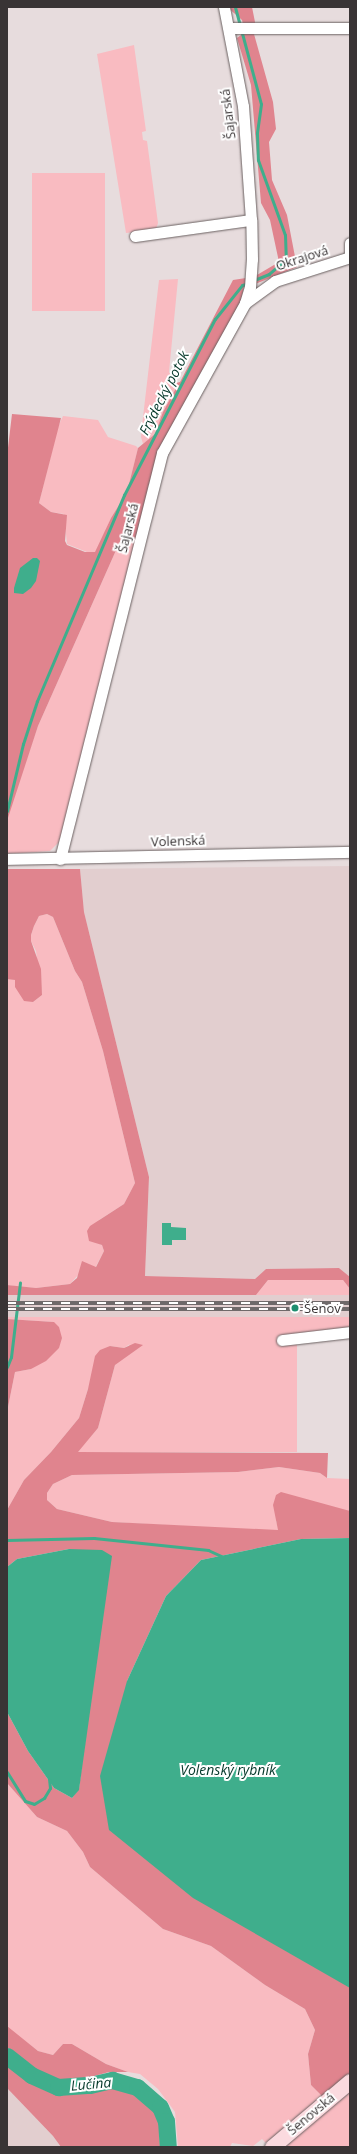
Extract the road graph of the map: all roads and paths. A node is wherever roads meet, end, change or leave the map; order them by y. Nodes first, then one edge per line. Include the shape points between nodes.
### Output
1 (224, 7) edge
2 (231, 28) junction
3 (350, 28) edge
4 (251, 220) junction
5 (135, 236) dead end
6 (350, 243) edge
7 (350, 257) edge
8 (245, 303) junction
9 (350, 852) edge
10 (7, 859) edge
11 (60, 859) junction
12 (350, 1332) edge
13 (282, 1340) dead end
14 (348, 2083) edge
15 (272, 2147) edge

1 - 2 street, Šajarská
2 - 3 street
2 - 4 street, Šajarská via 242,106
4 - 5 street
4 - 8 street, Šajarská via 252,259
6 - 7 street
7 - 8 street, Okrajová via 275,281
8 - 11 street, Šajarská via 162,452
9 - 11 street, Volenská
10 - 11 street, Volenská
12 - 13 street
14 - 15 main road, Šenovská

